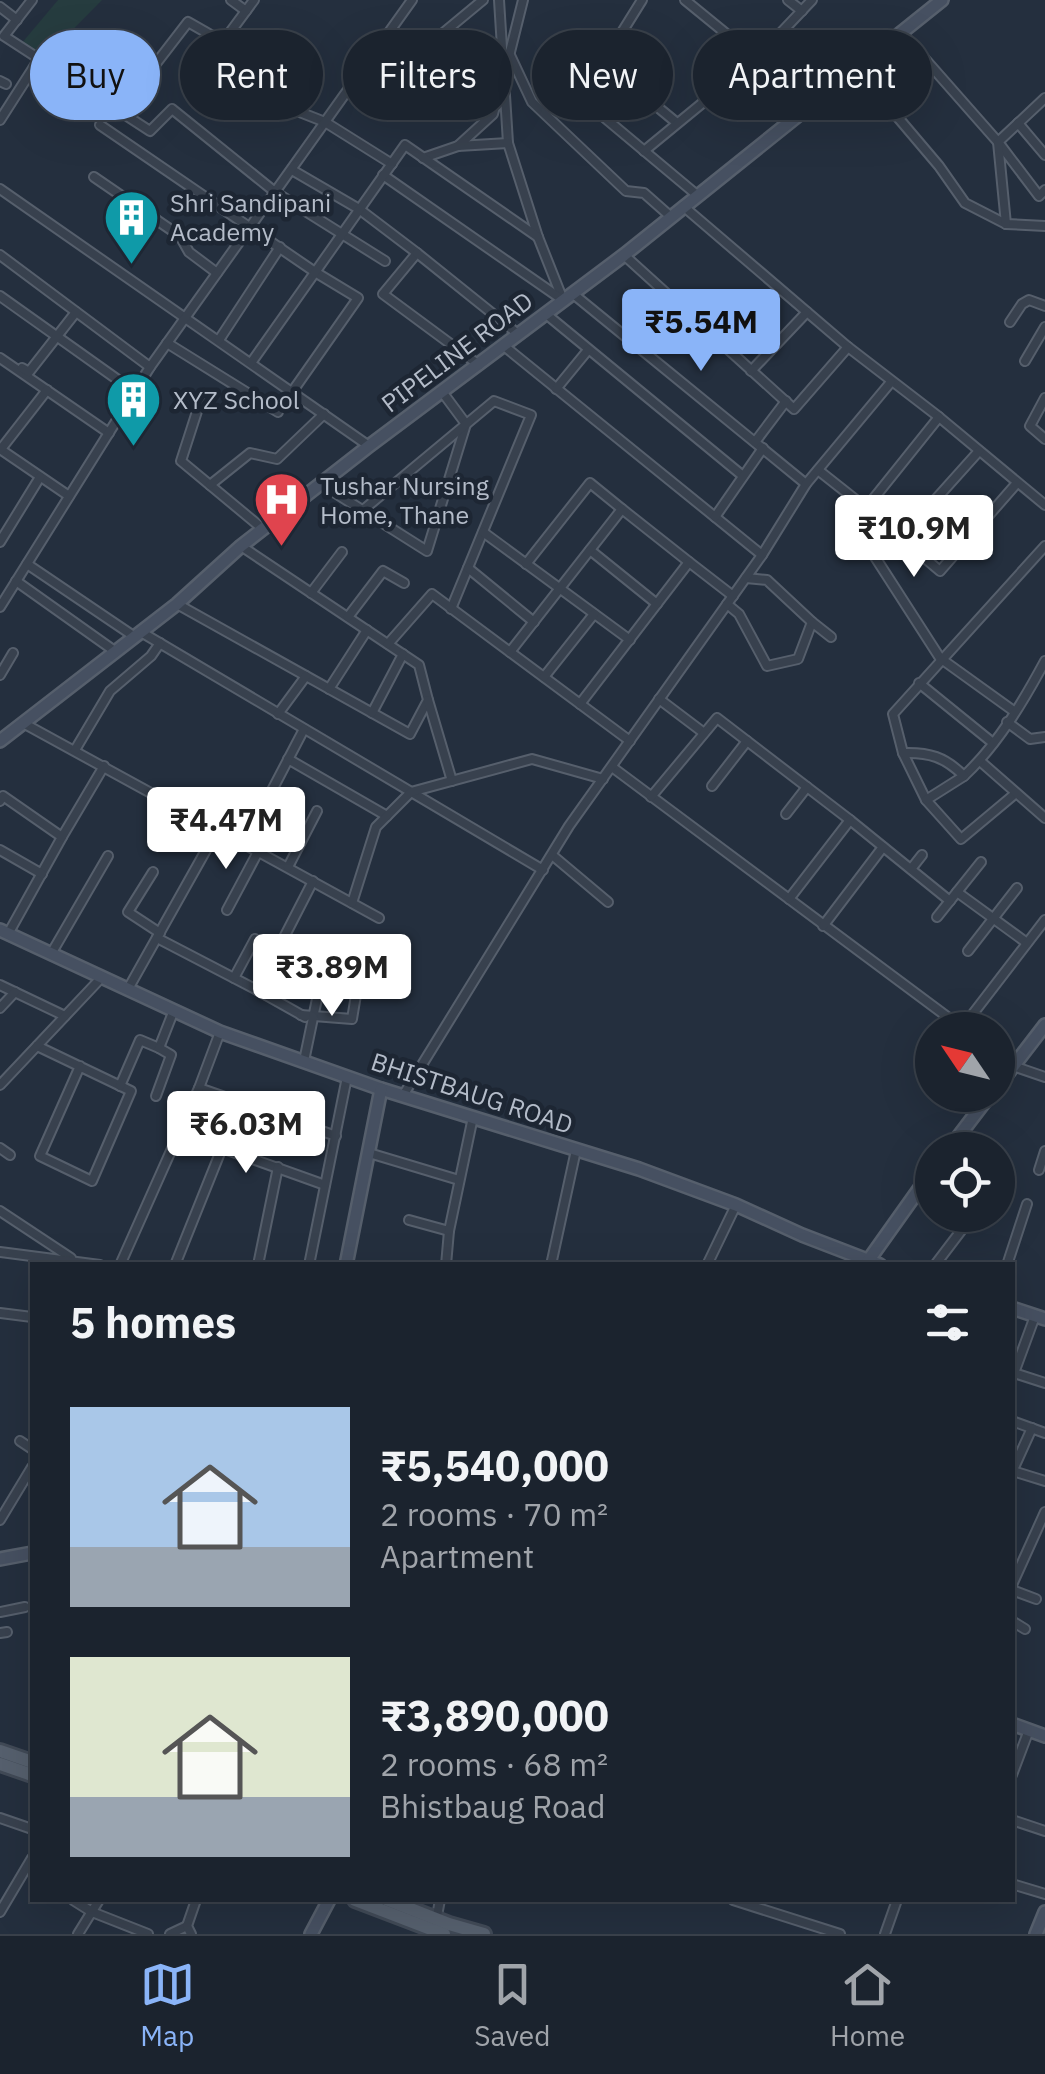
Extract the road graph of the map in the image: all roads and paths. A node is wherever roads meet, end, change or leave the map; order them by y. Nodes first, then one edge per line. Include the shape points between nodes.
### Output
1 (32, 0) edge
2 (230, 0) edge
3 (254, 0) edge
4 (412, 0) edge
5 (483, 0) edge
6 (500, 0) edge
7 (524, 0) edge
8 (642, 0) edge
9 (685, 0) edge
10 (788, 0) edge
11 (812, 0) edge
12 (942, 0) edge
13 (0, 7) edge
14 (246, 11) junction
15 (802, 11) junction
16 (17, 20) junction
17 (182, 30) edge
18 (202, 30) edge
19 (232, 30) edge
20 (391, 30) edge
21 (448, 30) edge
22 (501, 30) edge
23 (624, 30) edge
24 (721, 30) edge
25 (784, 30) edge
26 (906, 30) edge
27 (180, 32) edge
28 (512, 42) edge
29 (30, 53) edge
30 (160, 58) edge
31 (512, 59) edge
32 (932, 67) edge
33 (30, 73) edge
34 (343, 97) edge
35 (1045, 98) edge
36 (693, 111) edge
37 (0, 120) edge
38 (132, 120) edge
39 (320, 120) edge
40 (486, 120) edge
41 (506, 120) edge
42 (607, 120) edge
43 (672, 120) edge
44 (791, 120) edge
45 (900, 120) edge
46 (325, 122) junction
47 (100, 124) dead end
48 (677, 124) junction
49 (1018, 124) junction
50 (998, 142) junction
51 (508, 143) junction
52 (458, 146) junction
53 (644, 151) junction
54 (1045, 155) edge
55 (424, 158) junction
56 (392, 164) junction
57 (292, 170) junction
58 (383, 175) junction
59 (94, 177) dead end
60 (0, 189) edge
61 (275, 192) junction
62 (697, 195) junction
63 (1043, 195) edge
64 (683, 206) junction
65 (360, 209) junction
66 (670, 216) junction
67 (1006, 224) junction
68 (1045, 226) edge
69 (250, 227) junction
70 (341, 235) junction
71 (538, 237) junction
72 (280, 248) junction
73 (418, 253) junction
74 (0, 255) edge
75 (624, 255) junction
76 (384, 261) dead end
77 (315, 272) junction
78 (217, 273) junction
79 (0, 296) edge
80 (567, 297) junction
81 (1045, 306) edge
82 (76, 312) junction
83 (807, 312) junction
84 (546, 313) junction
85 (186, 318) junction
86 (692, 318) junction
87 (1010, 322) dead end
88 (1045, 327) edge
89 (518, 334) junction
90 (58, 337) junction
91 (219, 340) junction
92 (167, 343) junction
93 (665, 345) dead end
94 (504, 346) junction
95 (848, 347) junction
96 (588, 350) junction
97 (0, 356) edge
98 (1026, 361) dead end
99 (251, 363) junction
100 (479, 365) junction
101 (150, 367) junction
102 (751, 371) junction
103 (891, 382) junction
104 (556, 389) junction
105 (46, 390) junction
106 (135, 392) junction
107 (292, 392) junction
108 (443, 393) junction
109 (1045, 398) edge
110 (202, 400) dead end
111 (786, 401) junction
112 (278, 412) dead end
113 (324, 414) junction
114 (939, 417) junction
115 (466, 424) junction
116 (109, 433) junction
117 (1045, 439) edge
118 (759, 445) junction
119 (370, 446) junction
120 (0, 449) edge
121 (979, 451) junction
122 (818, 470) junction
123 (40, 476) junction
124 (743, 476) junction
125 (1017, 483) junction
126 (321, 484) junction
127 (806, 484) junction
128 (210, 485) junction
129 (1045, 487) edge
130 (69, 496) junction
131 (1042, 502) edge
132 (866, 508) junction
133 (622, 509) junction
134 (363, 510) junction
135 (715, 516) junction
136 (0, 522) edge
137 (9, 528) junction
138 (263, 529) junction
139 (483, 532) junction
140 (901, 538) junction
141 (0, 542) edge
142 (241, 546) junction
143 (1045, 546) edge
144 (590, 550) junction
145 (342, 552) dead end
146 (762, 555) junction
147 (689, 562) junction
148 (27, 564) junction
149 (526, 564) junction
150 (468, 568) junction
151 (746, 578) junction
152 (0, 581) edge
153 (404, 583) dead end
154 (14, 585) junction
155 (560, 589) junction
156 (311, 593) junction
157 (730, 600) junction
158 (177, 604) junction
159 (657, 604) junction
160 (0, 607) edge
161 (452, 609) junction
162 (594, 614) junction
163 (348, 617) junction
164 (534, 622) junction
165 (812, 622) junction
166 (367, 630) junction
167 (138, 634) junction
168 (830, 637) dead end
169 (630, 640) junction
170 (160, 643) junction
171 (388, 644) junction
172 (116, 652) junction
173 (510, 652) junction
174 (13, 653) dead end
175 (403, 654) junction
176 (940, 658) junction
177 (1044, 665) edge
178 (0, 676) edge
179 (306, 676) junction
180 (544, 677) junction
181 (919, 683) junction
182 (328, 689) junction
183 (660, 698) junction
184 (428, 700) junction
185 (580, 704) junction
186 (1015, 712) junction
187 (372, 713) junction
188 (278, 714) junction
189 (1007, 722) junction
190 (23, 723) junction
191 (304, 729) junction
192 (704, 733) junction
193 (2, 736) edge
194 (1045, 737) edge
195 (630, 741) junction
196 (747, 741) junction
197 (992, 743) junction
198 (74, 750) junction
199 (903, 753) junction
200 (288, 759) junction
201 (980, 761) junction
202 (104, 766) junction
203 (612, 767) junction
204 (964, 776) junction
205 (603, 779) junction
206 (452, 780) junction
207 (712, 786) dead end
208 (807, 787) junction
209 (410, 792) junction
210 (1016, 793) junction
211 (652, 797) junction
212 (926, 800) junction
213 (0, 801) edge
214 (317, 810) dead end
215 (1043, 813) edge
216 (786, 814) dead end
217 (387, 816) junction
218 (850, 820) junction
219 (219, 828) junction
220 (62, 836) junction
221 (245, 842) junction
222 (884, 847) junction
223 (0, 850) edge
224 (259, 850) junction
225 (552, 855) junction
226 (922, 855) dead end
227 (108, 856) dead end
228 (981, 862) dead end
229 (288, 867) junction
230 (911, 869) junction
231 (543, 870) junction
232 (153, 872) dead end
233 (42, 874) junction
234 (313, 881) junction
235 (1017, 888) dead end
236 (957, 892) junction
237 (789, 900) junction
238 (950, 901) junction
239 (608, 902) dead end
240 (352, 903) junction
241 (228, 910) dead end
242 (937, 917) dead end
243 (379, 918) dead end
244 (992, 919) junction
245 (1045, 920) edge
246 (823, 926) junction
247 (4, 932) edge
248 (158, 936) junction
249 (255, 939) dead end
250 (1027, 943) junction
251 (968, 950) dead end
252 (51, 954) junction
253 (323, 970) dead end
254 (102, 977) junction
255 (234, 978) junction
256 (0, 985) edge
257 (128, 989) junction
258 (357, 989) dead end
259 (257, 990) junction
260 (14, 992) junction
261 (0, 1008) edge
262 (174, 1010) junction
263 (940, 1012) edge
264 (976, 1012) edge
265 (65, 1016) junction
266 (313, 1017) junction
267 (1045, 1025) edge
268 (220, 1032) junction
269 (37, 1046) junction
270 (159, 1048) junction
271 (304, 1060) junction
272 (1015, 1063) edge
273 (80, 1066) junction
274 (1015, 1067) edge
275 (347, 1077) junction
276 (1045, 1077) edge
277 (0, 1085) edge
278 (120, 1086) junction
279 (199, 1088) junction
280 (381, 1088) junction
281 (404, 1094) junction
282 (156, 1096) dead end
283 (977, 1112) edge
284 (473, 1116) junction
285 (962, 1132) edge
286 (180, 1133) junction
287 (336, 1136) junction
288 (0, 1148) edge
289 (222, 1148) junction
290 (576, 1150) junction
291 (1045, 1151) edge
292 (369, 1153) junction
293 (10, 1155) dead end
294 (278, 1168) junction
295 (1039, 1170) dead end
296 (458, 1180) junction
297 (325, 1185) junction
298 (915, 1197) edge
299 (1027, 1204) dead end
300 (736, 1205) junction
301 (0, 1211) edge
302 (409, 1220) dead end
303 (449, 1231) junction
304 (960, 1232) edge
305 (0, 1252) edge
306 (75, 1262) joint
307 (121, 1262) edge
308 (176, 1262) edge
309 (259, 1262) edge
310 (310, 1262) edge
311 (347, 1262) edge
312 (446, 1262) edge
313 (551, 1262) edge
314 (708, 1262) edge
315 (866, 1262) edge
316 (872, 1262) edge
317 (937, 1262) edge
318 (1008, 1262) edge
319 (1015, 1309) edge
320 (0, 1313) edge
321 (1042, 1315) edge
322 (30, 1318) edge
323 (1015, 1370) edge
324 (1015, 1375) edge
325 (1045, 1384) edge
326 (1015, 1421) edge
327 (1032, 1428) junction
328 (1045, 1433) edge
329 (20, 1441) dead end
330 (30, 1447) edge
331 (1015, 1466) edge
332 (30, 1470) edge
333 (1015, 1472) edge
334 (1045, 1481) edge
335 (1045, 1512) edge
336 (0, 1520) edge
337 (1042, 1525) edge
338 (30, 1553) edge
339 (0, 1558) edge
340 (1015, 1582) edge
341 (1015, 1589) edge
342 (1036, 1599) dead end
343 (25, 1607) dead end
344 (0, 1612) edge
345 (1015, 1624) edge
346 (1026, 1629) dead end
347 (1015, 1725) edge
348 (1029, 1730) junction
349 (1045, 1736) edge
350 (0, 1751) edge
351 (30, 1761) edge
352 (0, 1764) edge
353 (1015, 1767) edge
354 (30, 1774) edge
355 (0, 1818) edge
356 (1015, 1821) edge
357 (30, 1828) edge
358 (1045, 1831) edge
359 (29, 1872) edge
360 (1015, 1885) edge
361 (1045, 1894) edge
362 (76, 1902) edge
363 (98, 1902) edge
364 (196, 1902) edge
365 (328, 1902) edge
366 (361, 1902) edge
367 (392, 1902) edge
368 (440, 1902) edge
369 (896, 1902) edge
370 (757, 1903) edge
371 (0, 1912) edge
372 (92, 1912) junction
373 (1045, 1914) edge
374 (438, 1928) edge
375 (189, 1930) edge
376 (78, 1934) edge
377 (148, 1934) edge
378 (170, 1934) edge
379 (312, 1934) edge
380 (484, 1934) edge
381 (840, 1934) edge
382 (884, 1934) edge
383 (1036, 1934) edge

1 - 16 street
2 - 14 street
3 - 14 street
4 - 20 street
5 - 21 street
6 - 22 street
7 - 28 street
8 - 23 street
9 - 24 street
10 - 15 street
11 - 15 street
12 - 26 street, PIPELINE ROAD
13 - 16 street
14 - 19 street
15 - 25 street
16 - 29 street via 4,36
17 - 18 street via 188,22
27 - 30 street
31 - 66 street via 532,102 626,191 644,193
32 - 50 street
33 - 37 street
34 - 46 street
35 - 49 street
36 - 48 street
38 - 61 street via 150,132 172,110
39 - 46 street
40 - 52 street
41 - 51 street
42 - 53 street
43 - 48 street
44 - 62 street, PIPELINE ROAD
45 - 67 street via 965,203
46 - 56 street
46 - 57 street
47 - 69 street
48 - 53 street
49 - 50 street
49 - 54 street
50 - 63 street
50 - 67 street
51 - 52 street
51 - 71 street
52 - 55 street
53 - 62 street
55 - 56 street via 404,145
55 - 71 street
56 - 58 street
57 - 61 street
57 - 65 street
58 - 65 street
58 - 80 street
59 - 78 street via 180,236
60 - 85 street
61 - 69 street
61 - 70 street
62 - 64 street, PIPELINE ROAD
64 - 66 street, PIPELINE ROAD
64 - 83 street
65 - 70 street
65 - 73 street
66 - 75 street, PIPELINE ROAD
67 - 68 street
69 - 72 street
69 - 78 street
70 - 76 street
70 - 77 street
71 - 80 street
72 - 77 street
72 - 91 street
73 - 89 street
73 - 100 street via 383,294
74 - 82 street
75 - 80 street, PIPELINE ROAD
75 - 86 street
77 - 99 street
77 - 107 street via 358,298
78 - 85 street
79 - 90 street
80 - 84 street, PIPELINE ROAD
80 - 118 street
81 - 87 street via 1029,300
82 - 90 street
82 - 101 street
83 - 95 street
83 - 102 street
84 - 89 street, PIPELINE ROAD
84 - 96 street
85 - 91 street
85 - 92 street
86 - 93 street
86 - 102 street
88 - 98 street
89 - 94 street, PIPELINE ROAD
90 - 97 street via 29,372
90 - 106 street
91 - 99 street
92 - 101 street
92 - 112 street
94 - 100 street, PIPELINE ROAD
94 - 104 street
95 - 103 street
95 - 111 street via 794,409
96 - 104 street
96 - 124 street
97 - 105 street
99 - 107 street
100 - 108 street, PIPELINE ROAD
101 - 106 street
102 - 111 street
103 - 114 street
103 - 122 street
104 - 135 street
105 - 116 street
105 - 120 street
106 - 116 street
107 - 113 street
108 - 115 street
108 - 119 street, PIPELINE ROAD
109 - 117 street via 1030,426
110 - 128 street via 181,461
111 - 118 street
113 - 119 street
113 - 128 street via 277,458 250,453
114 - 121 street
114 - 132 street
115 - 134 street
115 - 134 street via 427,550
115 - 139 street via 494,400 531,415
116 - 130 street
118 - 124 street
118 - 127 street
119 - 126 street, PIPELINE ROAD
120 - 123 street
121 - 125 street
121 - 140 street
122 - 127 street
122 - 132 street
123 - 130 street
123 - 137 street
124 - 135 street
125 - 131 street
125 - 140 street via 940,571
126 - 134 street
126 - 138 street, PIPELINE ROAD
127 - 146 street
128 - 138 street
129 - 131 street
130 - 148 street
132 - 140 street
132 - 176 street via 875,557
133 - 144 street
133 - 147 street
133 - 149 street via 590,483
135 - 146 street
136 - 137 street
137 - 141 street
138 - 142 street, PIPELINE ROAD
139 - 149 street
139 - 150 street
142 - 156 street
142 - 158 street, PIPELINE ROAD
143 - 176 street
144 - 155 street
144 - 159 street
145 - 156 street
146 - 151 street
147 - 157 street
147 - 159 street
148 - 154 street
148 - 167 street
149 - 155 street
150 - 161 street
150 - 164 street
151 - 157 street
151 - 165 street via 766,580
152 - 154 street
153 - 163 street via 384,572
154 - 160 street
154 - 172 street
155 - 162 street
155 - 164 street
156 - 163 street
157 - 165 street via 767,666 798,659
157 - 183 street
158 - 167 street, PIPELINE ROAD
158 - 179 street
159 - 169 street
161 - 171 street via 432,594
161 - 173 street
162 - 169 street
162 - 180 street
163 - 166 street
164 - 173 street
165 - 168 street
166 - 171 street
166 - 182 street
167 - 170 street
167 - 172 street, PIPELINE ROAD
169 - 185 street
170 - 188 street
170 - 198 street via 110,691
171 - 175 street
172 - 190 street, PIPELINE ROAD
173 - 180 street
174 - 178 street
175 - 184 street via 419,665
175 - 187 street
176 - 181 street
176 - 186 street
177 - 186 street
179 - 182 street
179 - 188 street
180 - 185 street
181 - 197 street
181 - 199 street via 892,714
182 - 187 street
183 - 192 street
183 - 195 street
184 - 187 street via 410,734
184 - 206 street
185 - 195 street
186 - 189 street
188 - 191 street
189 - 194 street via 1030,740
189 - 197 street
190 - 193 street, PIPELINE ROAD
190 - 198 street
191 - 200 street
191 - 209 street
192 - 196 street via 716,718
192 - 211 street
195 - 203 street
196 - 207 street
196 - 208 street
197 - 201 street
198 - 202 street
199 - 204 street via 942,757
199 - 212 street
200 - 217 street
200 - 221 street
201 - 204 street
201 - 210 street
202 - 219 street
202 - 220 street
203 - 205 street
203 - 211 street
204 - 212 street
205 - 206 street via 532,759
205 - 225 street
206 - 209 street
208 - 216 street
208 - 218 street
209 - 217 street
209 - 231 street
210 - 212 street via 960,839
210 - 215 street
211 - 237 street
213 - 220 street via 2,796
214 - 229 street
217 - 240 street via 376,827
218 - 222 street
218 - 237 street
219 - 221 street
219 - 248 street
220 - 233 street
221 - 224 street
222 - 230 street
222 - 246 street
223 - 233 street
224 - 229 street
224 - 241 street
225 - 231 street
225 - 239 street
226 - 230 street
227 - 252 street
228 - 236 street
229 - 234 street
230 - 238 street
231 - 281 street
232 - 248 street via 128,912
233 - 247 street
234 - 240 street
234 - 259 street
235 - 244 street
236 - 238 street
236 - 244 street
237 - 246 street
238 - 242 street
240 - 243 street
244 - 250 street
244 - 251 street
245 - 250 street
246 - 263 street
247 - 252 street, BHISTBAUG ROAD
248 - 255 street
248 - 257 street
249 - 255 street
250 - 264 street
252 - 254 street, BHISTBAUG ROAD
253 - 266 street
254 - 257 street, BHISTBAUG ROAD
254 - 265 street
255 - 259 street
256 - 260 street
257 - 262 street, BHISTBAUG ROAD
258 - 266 street via 352,1020
259 - 266 street
260 - 261 street
260 - 265 street
262 - 268 street, BHISTBAUG ROAD
262 - 270 street
265 - 269 street
266 - 271 street
267 - 272 street
268 - 271 street, BHISTBAUG ROAD
268 - 279 street
269 - 273 street
269 - 277 street
270 - 278 street via 140,1040
270 - 282 street via 171,1055
271 - 275 street, BHISTBAUG ROAD
273 - 278 street
273 - 278 street via 40,1156 92,1181 130,1091
274 - 276 street
275 - 280 street, BHISTBAUG ROAD
275 - 287 street
279 - 286 street
279 - 287 street
280 - 281 street, BHISTBAUG ROAD
280 - 292 street
281 - 284 street, BHISTBAUG ROAD
283 - 285 street
284 - 290 street, BHISTBAUG ROAD
284 - 296 street
286 - 289 street
286 - 307 street
287 - 297 street
288 - 293 street
289 - 294 street
289 - 308 street
290 - 300 street, BHISTBAUG ROAD
290 - 313 street
291 - 295 street
292 - 296 street
292 - 311 street
294 - 297 street
294 - 309 street
296 - 303 street
297 - 310 street
298 - 316 street
299 - 318 street
300 - 314 street
300 - 315 street, BHISTBAUG ROAD
301 - 306 street
302 - 303 street
303 - 312 street
304 - 317 street
305 - 306 street
319 - 321 street
320 - 322 street
321 - 323 street
324 - 325 street
326 - 327 street
327 - 328 street
327 - 331 street
329 - 330 street
332 - 336 street
333 - 334 street
335 - 337 street
337 - 340 street
338 - 339 street
341 - 342 street
343 - 344 street
345 - 346 street
347 - 348 street
348 - 349 street
348 - 353 street
350 - 351 main road
352 - 354 main road
355 - 357 street
356 - 358 street
359 - 371 street
360 - 361 street
362 - 372 street
363 - 372 street
364 - 375 street
365 - 379 street
366 - 374 main road
367 - 374 main road
368 - 374 street
369 - 382 street
370 - 381 street
372 - 376 street
372 - 377 street
373 - 383 street
374 - 380 main road
375 - 378 street

